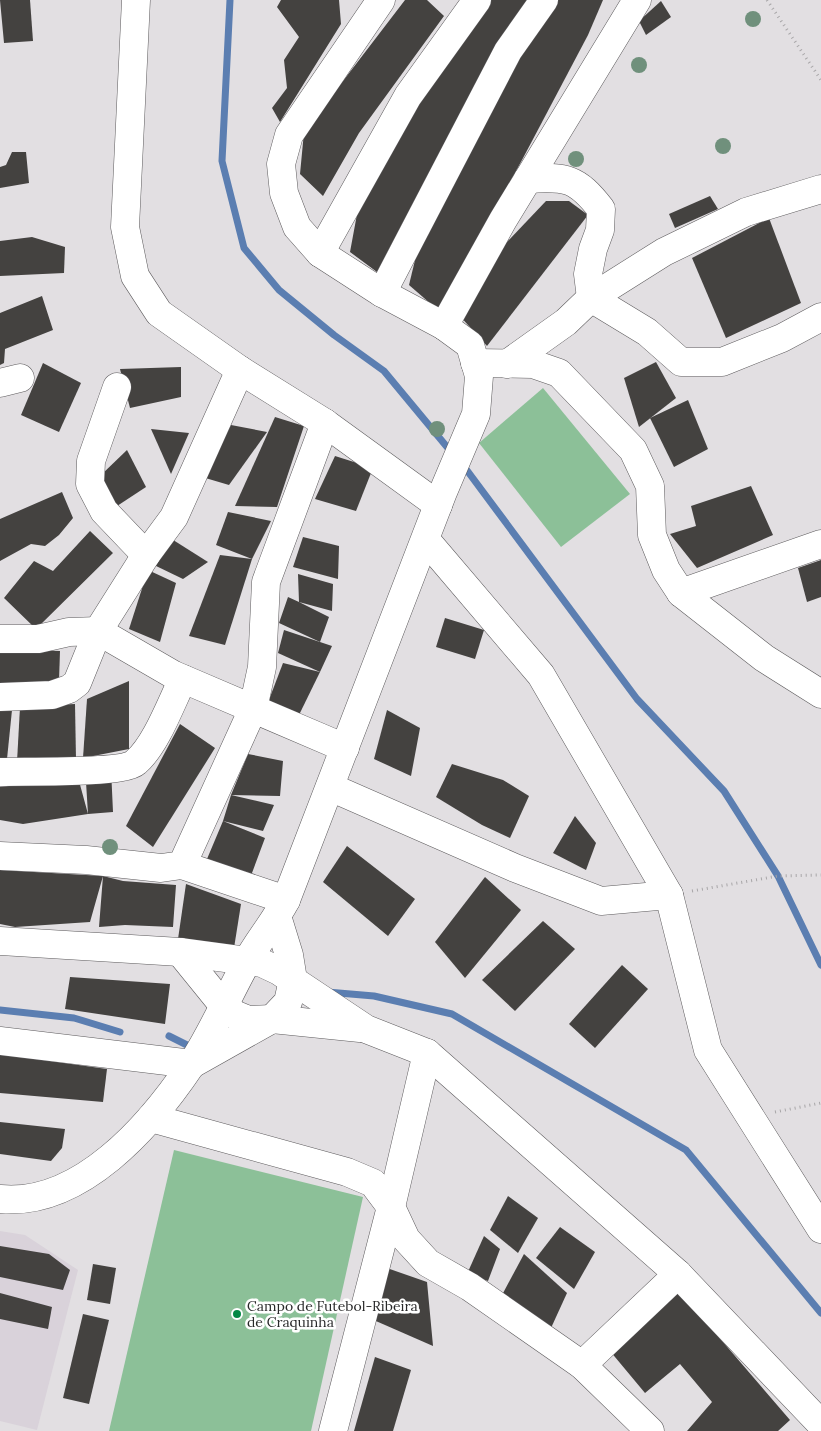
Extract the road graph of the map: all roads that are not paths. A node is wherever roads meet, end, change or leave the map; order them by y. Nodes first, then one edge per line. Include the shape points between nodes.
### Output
1 (136, 0) edge
2 (381, 0) edge
3 (476, 0) edge
4 (544, 0) edge
5 (637, 0) edge
6 (528, 179) junction
7 (821, 189) edge
8 (320, 253) junction
9 (382, 293) junction
10 (591, 298) junction
11 (821, 317) edge
12 (444, 326) junction
13 (475, 363) junction
14 (507, 364) junction
15 (240, 370) junction
16 (117, 387) dead end
17 (325, 423) junction
18 (441, 499) junction
19 (426, 540) junction
20 (821, 544) edge
21 (146, 554) junction
22 (680, 593) junction
23 (98, 631) junction
24 (0, 639) edge
25 (183, 679) junction
26 (821, 694) edge
27 (0, 698) edge
28 (253, 709) junction
29 (345, 748) junction
30 (0, 772) edge
31 (330, 787) junction
32 (0, 856) edge
33 (182, 865) junction
34 (669, 895) junction
35 (281, 908) junction
36 (0, 941) edge
37 (180, 952) junction
38 (248, 960) junction
39 (293, 980) junction
40 (222, 1005) junction
41 (272, 1019) junction
42 (366, 1029) junction
43 (0, 1041) edge
44 (427, 1053) junction
45 (192, 1064) junction
46 (151, 1118) junction
47 (0, 1199) edge
48 (391, 1208) junction
49 (821, 1229) edge
50 (678, 1274) junction
51 (582, 1365) junction
52 (821, 1424) edge
53 (333, 1431) edge
54 (650, 1431) edge

1 - 15 street via 125,227 135,276 159,313
2 - 8 street via 289,135 281,164 284,193 297,227
3 - 8 street via 408,96
4 - 9 street via 508,52
5 - 6 street
6 - 10 street via 558,177 586,189 601,209 600,230 588,274
6 - 12 street
7 - 10 street via 746,212 664,252
8 - 9 street
9 - 12 street
10 - 11 street via 646,332 681,362 722,362 782,338
10 - 14 street via 566,322
12 - 13 street via 470,345
13 - 14 street
13 - 18 street via 479,376 476,414
14 - 22 street via 533,364 560,373 633,450 650,486 652,535 666,570
15 - 17 street
15 - 21 street via 174,517
16 - 21 street via 91,461 90,484 104,511
17 - 18 street
17 - 28 street via 266,582 262,667
18 - 19 street
19 - 29 street
19 - 34 street via 541,675
20 - 22 street
21 - 23 street
22 - 26 street via 764,658
23 - 24 street via 69,632 38,639
23 - 25 street
23 - 27 street via 77,683 69,689 52,694
25 - 28 street
25 - 30 street via 146,752 134,764 110,769
28 - 29 street
28 - 33 street
29 - 31 street
31 - 34 street via 515,868 601,900
31 - 35 street
32 - 33 street via 160,868
33 - 35 street
34 - 49 street via 708,1050
35 - 38 street
35 - 39 street
36 - 37 street
37 - 38 street
37 - 40 street
38 - 39 street via 279,970
38 - 40 street
39 - 41 street via 288,1002
39 - 42 street
40 - 41 street via 248,1020
40 - 45 street
41 - 42 street
41 - 45 street
42 - 44 street
43 - 45 street
44 - 48 street
44 - 50 street
45 - 46 street
46 - 47 street via 118,1150 72,1185 45,1196
46 - 48 street via 347,1172 373,1183
48 - 51 street via 406,1239 428,1263 470,1287
48 - 53 street
50 - 51 street
50 - 52 street
51 - 54 street

